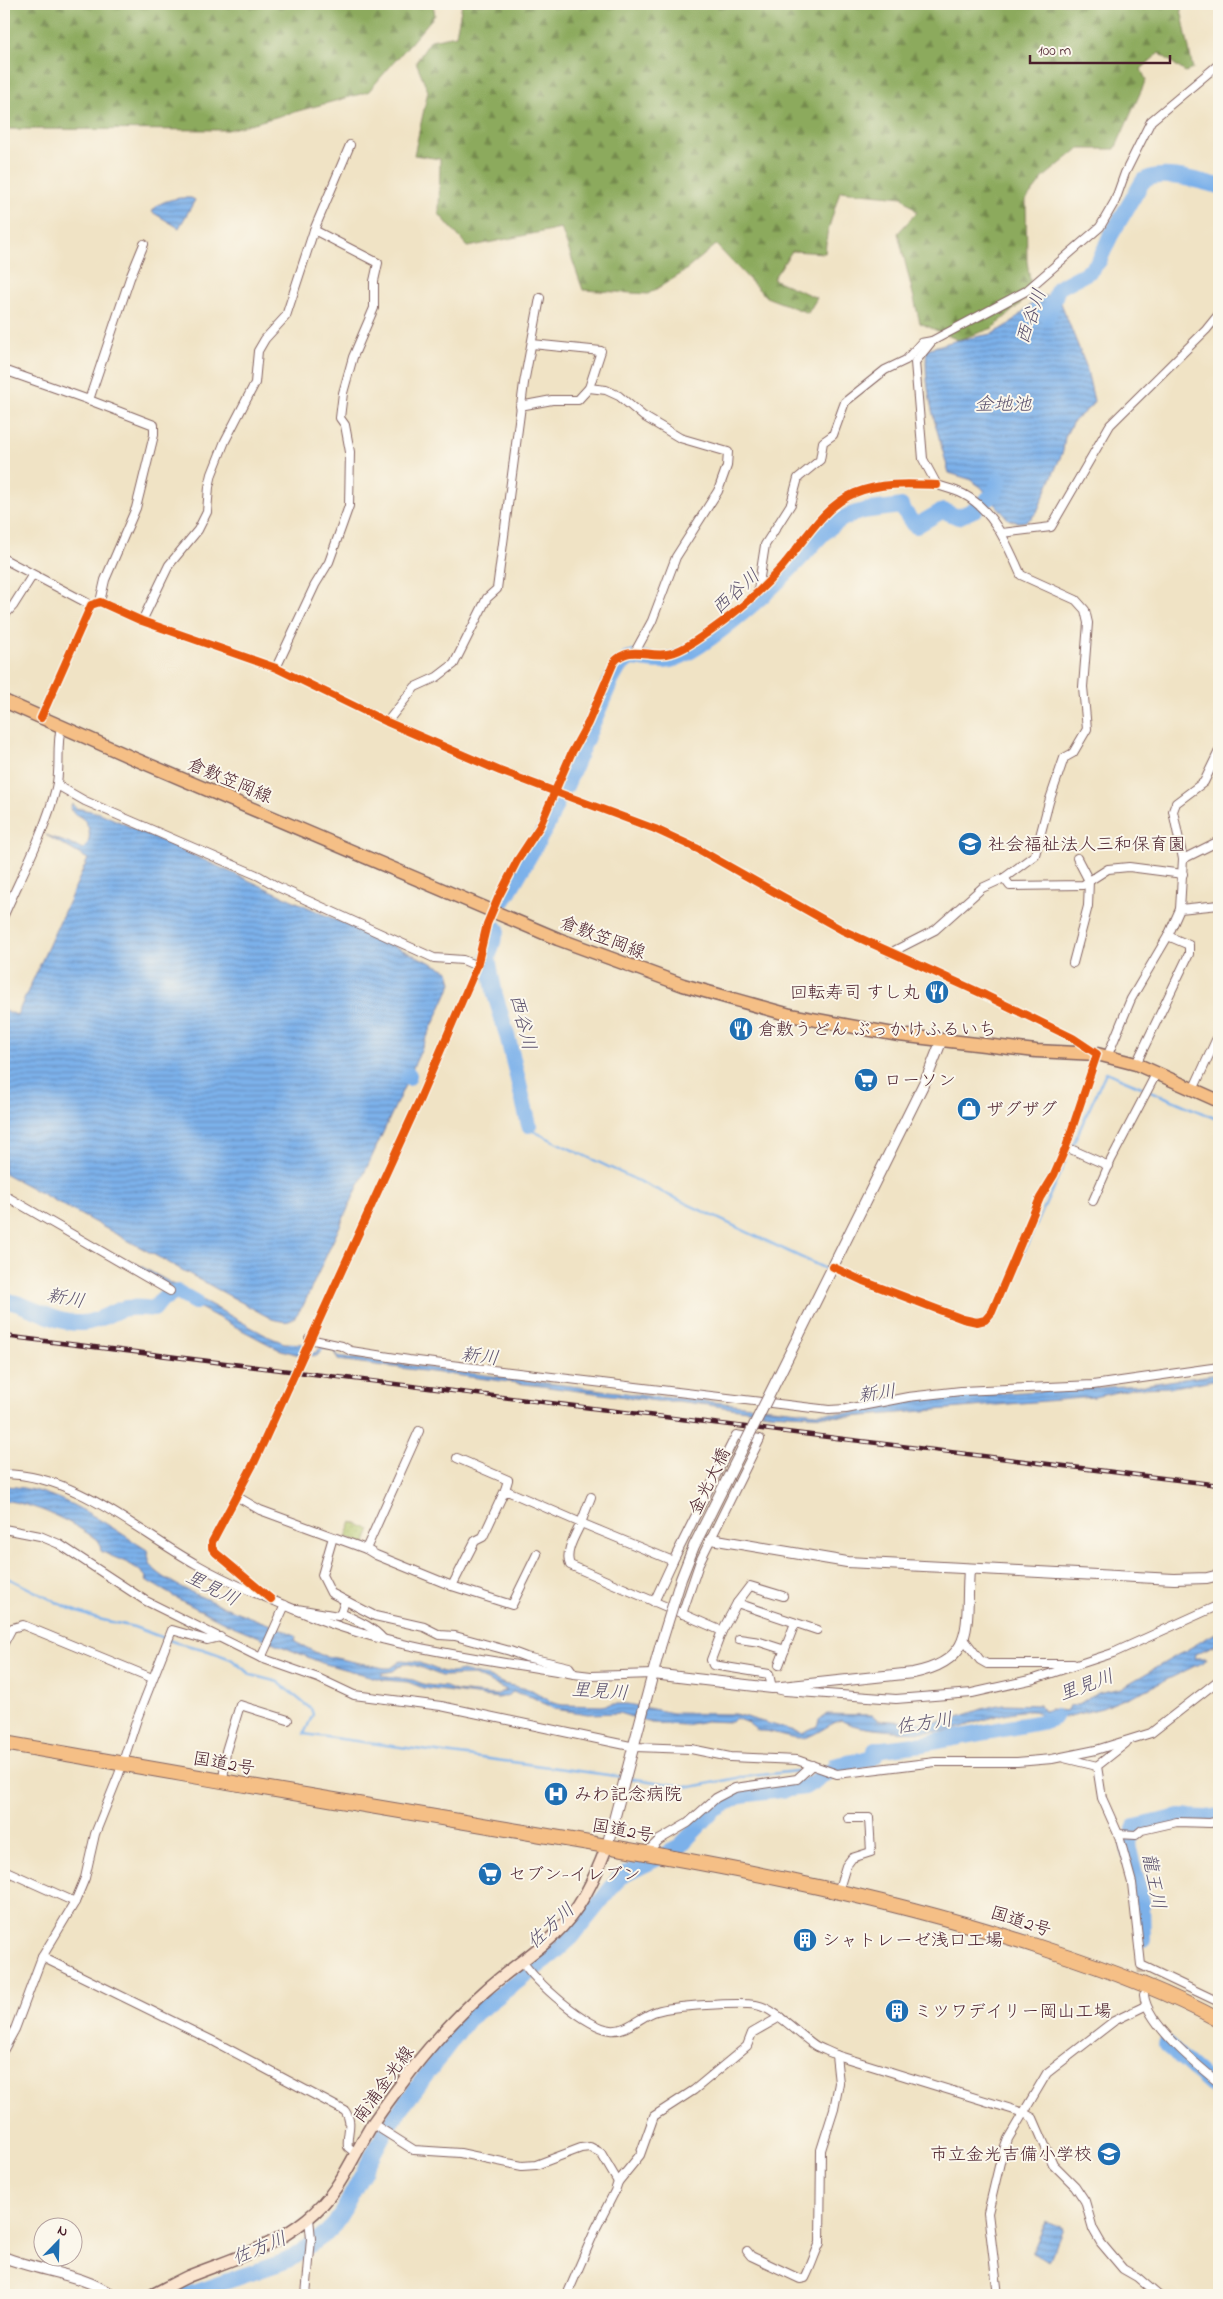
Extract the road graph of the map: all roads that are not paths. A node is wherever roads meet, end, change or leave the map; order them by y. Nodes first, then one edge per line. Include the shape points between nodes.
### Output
1 (1219, 64) edge
2 (350, 145) dead end
3 (314, 230) junction
4 (144, 244) dead end
5 (540, 298) dead end
6 (1219, 314) edge
7 (932, 341) junction
8 (532, 344) junction
9 (4, 370) edge
10 (589, 388) junction
11 (89, 400) junction
12 (520, 406) junction
13 (937, 485) junction
14 (1002, 533) junction
15 (4, 559) edge
16 (32, 576) junction
17 (758, 590) junction
18 (100, 602) junction
19 (91, 605) junction
20 (4, 616) edge
21 (142, 621) junction
22 (635, 652) junction
23 (276, 668) junction
24 (4, 701) edge
25 (41, 718) junction
26 (387, 722) junction
27 (61, 727) junction
28 (1219, 751) edge
29 (57, 785) junction
30 (556, 791) junction
31 (1219, 841) edge
32 (1077, 858) dead end
33 (1183, 859) junction
34 (1183, 874) junction
35 (1004, 878) junction
36 (1089, 881) junction
37 (1219, 906) edge
38 (1180, 908) junction
39 (492, 911) junction
40 (4, 915) edge
41 (1168, 936) junction
42 (890, 953) junction
43 (1072, 963) dead end
44 (477, 966) junction
45 (1216, 1040) dead end
46 (941, 1042) junction
47 (1102, 1056) junction
48 (1136, 1064) junction
49 (1157, 1072) junction
50 (1193, 1090) junction
51 (1219, 1100) edge
52 (1067, 1147) junction
53 (1109, 1166) junction
54 (4, 1195) edge
55 (1093, 1201) dead end
56 (832, 1271) junction
57 (170, 1291) dead end
58 (309, 1339) junction
59 (1219, 1367) edge
60 (419, 1431) dead end
61 (457, 1458) dead end
62 (4, 1474) edge
63 (505, 1490) junction
64 (236, 1496) junction
65 (591, 1497) dead end
66 (581, 1523) junction
67 (4, 1529) edge
68 (685, 1535) junction
69 (333, 1536) junction
70 (711, 1539) junction
71 (366, 1549) junction
72 (537, 1554) dead end
73 (673, 1562) junction
74 (969, 1570) junction
75 (1219, 1575) edge
76 (452, 1586) junction
77 (783, 1596) dead end
78 (272, 1599) junction
79 (345, 1601) junction
80 (654, 1602) junction
81 (736, 1603) junction
82 (1219, 1605) edge
83 (284, 1606) junction
84 (293, 1609) junction
85 (341, 1613) junction
86 (682, 1614) junction
87 (796, 1623) junction
88 (817, 1630) dead end
89 (722, 1631) junction
90 (5, 1633) edge
91 (220, 1637) junction
92 (383, 1639) junction
93 (739, 1639) dead end
94 (964, 1639) junction
95 (4, 1643) edge
96 (785, 1650) junction
97 (263, 1656) junction
98 (1074, 1664) junction
99 (779, 1665) dead end
100 (574, 1674) junction
101 (152, 1678) junction
102 (652, 1678) junction
103 (1219, 1680) edge
104 (772, 1688) junction
105 (288, 1720) dead end
106 (1128, 1742) junction
107 (4, 1743) edge
108 (635, 1746) junction
109 (1060, 1757) junction
110 (121, 1764) junction
111 (812, 1765) junction
112 (1097, 1766) junction
113 (223, 1782) junction
114 (848, 1818) dead end
115 (1219, 1821) edge
116 (1122, 1834) junction
117 (607, 1846) junction
118 (648, 1853) junction
119 (4, 1870) edge
120 (838, 1892) junction
121 (75, 1902) junction
122 (42, 1957) junction
123 (525, 1965) junction
124 (1144, 1995) tunnel mouth
125 (1219, 2002) edge
126 (1145, 2006) junction
127 (780, 2017) junction
128 (1219, 2020) edge
129 (4, 2048) edge
130 (836, 2055) junction
131 (1219, 2084) edge
132 (1024, 2113) junction
133 (376, 2126) junction
134 (357, 2154) junction
135 (618, 2182) junction
136 (309, 2218) junction
137 (747, 2251) dead end
138 (4, 2257) edge
139 (112, 2295) edge
140 (152, 2295) edge
141 (306, 2295) edge
142 (567, 2295) edge
143 (998, 2295) edge
144 (1158, 2295) edge

1 - 7 street via 1151,121 1100,227 1026,291
2 - 3 street
3 - 21 street via 286,316 258,351 255,383 212,474 207,512 198,530 169,566
3 - 23 street via 378,263 374,308 354,357 343,393 340,418 345,425 350,452 349,506 330,562 315,585
4 - 11 street
5 - 8 street
6 - 14 street via 1110,426 1051,527
7 - 13 street via 915,362 923,459
7 - 17 street via 921,343 906,360 885,370 846,402 833,435 823,442 820,460 798,478 791,504 765,545
8 - 10 street via 602,351
8 - 12 street
9 - 11 street
10 - 12 street via 578,400 552,400
10 - 22 street via 619,396 643,416 680,438 728,452 727,466 718,491 676,557 652,621
11 - 18 street via 154,425 136,508 105,580
12 - 26 street via 497,589 487,598 454,664 437,677 415,687
13 - 14 street via 963,494 976,503
13 - 17 street via 885,485 854,493 825,515 783,566
14 - 35 street via 1021,575 1076,600 1085,610 1088,624 1083,687 1087,729 1074,754 1064,758 1035,855
15 - 16 street
16 - 19 street
16 - 20 street
17 - 22 street via 722,622 686,646 667,654
18 - 19 street
18 - 21 street
19 - 25 street
21 - 23 street
22 - 30 street via 620,655 614,662
23 - 26 street
24 - 25 main road, 倉敷笠岡線
25 - 27 main road, 倉敷笠岡線
26 - 30 street via 500,771
27 - 29 street
27 - 39 main road, 倉敷笠岡線
28 - 33 street via 1204,782 1176,803 1173,811
29 - 40 street via 42,829
29 - 44 street via 85,801 259,876 434,958 463,960
30 - 39 street
30 - 42 street via 655,828
31 - 33 street
32 - 36 street
33 - 34 street
34 - 36 street via 1129,866 1108,869
34 - 38 street
35 - 36 street via 1010,886 1083,885
35 - 42 street via 982,888 935,930
36 - 43 street via 1088,906
37 - 38 street
38 - 41 street
39 - 44 street
39 - 46 main road, 倉敷笠岡線 via 633,967 734,1000 790,1015
41 - 47 street
41 - 48 street via 1190,945 1189,954
42 - 47 street via 1073,1038
44 - 58 street via 420,1101
45 - 50 street
46 - 47 main road, 倉敷笠岡線
46 - 56 street, 金光大橋
47 - 48 main road, 倉敷笠岡線
47 - 52 street
48 - 49 main road, 倉敷笠岡線
49 - 50 main road, 倉敷笠岡線
49 - 53 street
50 - 51 main road, 倉敷笠岡線
52 - 53 street
52 - 56 street via 1040,1198 992,1312 985,1320 963,1319
53 - 55 street
54 - 57 street
56 - 102 street, 金光大橋, bridge via 694,1546
58 - 59 street via 351,1351 409,1360 829,1410 962,1391 1093,1385
58 - 64 street via 285,1397
60 - 71 street
61 - 63 street via 508,1480
62 - 78 street via 45,1480 82,1494 196,1564
63 - 66 street
63 - 76 street via 483,1537 474,1541
64 - 69 street via 260,1510
64 - 78 street via 212,1542 212,1548
65 - 66 street
66 - 73 street
66 - 80 street via 570,1547 567,1559 570,1565
67 - 91 street via 40,1536 59,1544 146,1601
68 - 70 street
68 - 70 street via 736,1435 760,1439
68 - 73 street
69 - 71 street
69 - 79 street via 322,1575 331,1593
70 - 74 street via 847,1562
70 - 86 street
71 - 76 street
72 - 76 street via 512,1605
73 - 80 street
74 - 75 street via 1174,1579
74 - 94 street
77 - 81 street via 750,1586
78 - 83 street
79 - 85 street
79 - 100 street via 376,1616 424,1627 440,1635 455,1636 569,1667
80 - 86 street
81 - 87 street
81 - 89 street
82 - 98 street via 1113,1653
83 - 84 street
83 - 97 street
84 - 85 street via 338,1616
84 - 92 street via 348,1630
85 - 92 street via 377,1632
86 - 89 street
87 - 88 street
87 - 96 street
89 - 104 street via 711,1660 713,1665 768,1674
90 - 95 street
90 - 101 street via 23,1625
91 - 97 street
91 - 101 street via 207,1640 172,1630
92 - 100 street
93 - 96 street
94 - 98 street via 987,1664
94 - 104 street via 958,1652 933,1669
96 - 99 street
97 - 108 street via 354,1695 441,1706
98 - 104 street via 1009,1686 896,1700
100 - 102 street
101 - 110 street
102 - 104 street
102 - 108 street, 金光大橋
103 - 106 street via 1151,1733
105 - 113 street via 240,1705 226,1751
106 - 109 street
106 - 112 street
107 - 110 highway, 国道2号
108 - 111 street via 797,1760
108 - 117 street, 金光大橋
109 - 111 street via 1017,1762 935,1762 837,1774
109 - 112 street
110 - 113 highway, 国道2号
110 - 121 street via 94,1834 85,1878
111 - 118 street via 797,1779 734,1788 716,1798 688,1823 659,1840
112 - 116 street via 1102,1798
113 - 117 highway, 国道2号
114 - 120 street via 868,1818 871,1852 852,1858 846,1866
115 - 116 street via 1177,1822 1142,1830 1136,1835
116 - 125 street via 1132,1883 1141,1965
117 - 118 highway, 国道2号
117 - 123 main road, 南浦金光線 via 595,1877 572,1914
118 - 120 highway, 国道2号
119 - 121 street
120 - 128 highway, 国道2号 via 972,1924 1154,1989
121 - 122 street
122 - 129 street via 15,2030
122 - 134 street via 215,2042 345,2111 351,2127 348,2146
123 - 127 street via 534,1978 585,2020 612,2030 628,2026 658,2010 704,2006 757,2005
123 - 133 main road, 南浦金光線 via 486,1990 454,2022 403,2081
124 - 126 street
126 - 131 street via 1170,2039
126 - 132 street via 1114,2021 1047,2073
127 - 130 street via 816,2046
127 - 135 street via 752,2033 747,2046 694,2090 654,2116 640,2155
130 - 132 street
130 - 137 street via 839,2083 821,2150 820,2243 810,2268 805,2278 800,2279 751,2256
132 - 143 street via 1001,2158 988,2213
132 - 144 street via 1033,2118 1053,2164 1085,2201 1101,2243 1123,2269
133 - 134 main road, 南浦金光線
133 - 135 street via 414,2150 460,2153 522,2166 536,2165 590,2147 600,2152
134 - 136 main road, 南浦金光線 via 330,2198
135 - 142 street
136 - 140 main road, 南浦金光線 via 284,2237 262,2248
136 - 141 street via 311,2239
138 - 139 street via 34,2269 87,2281

